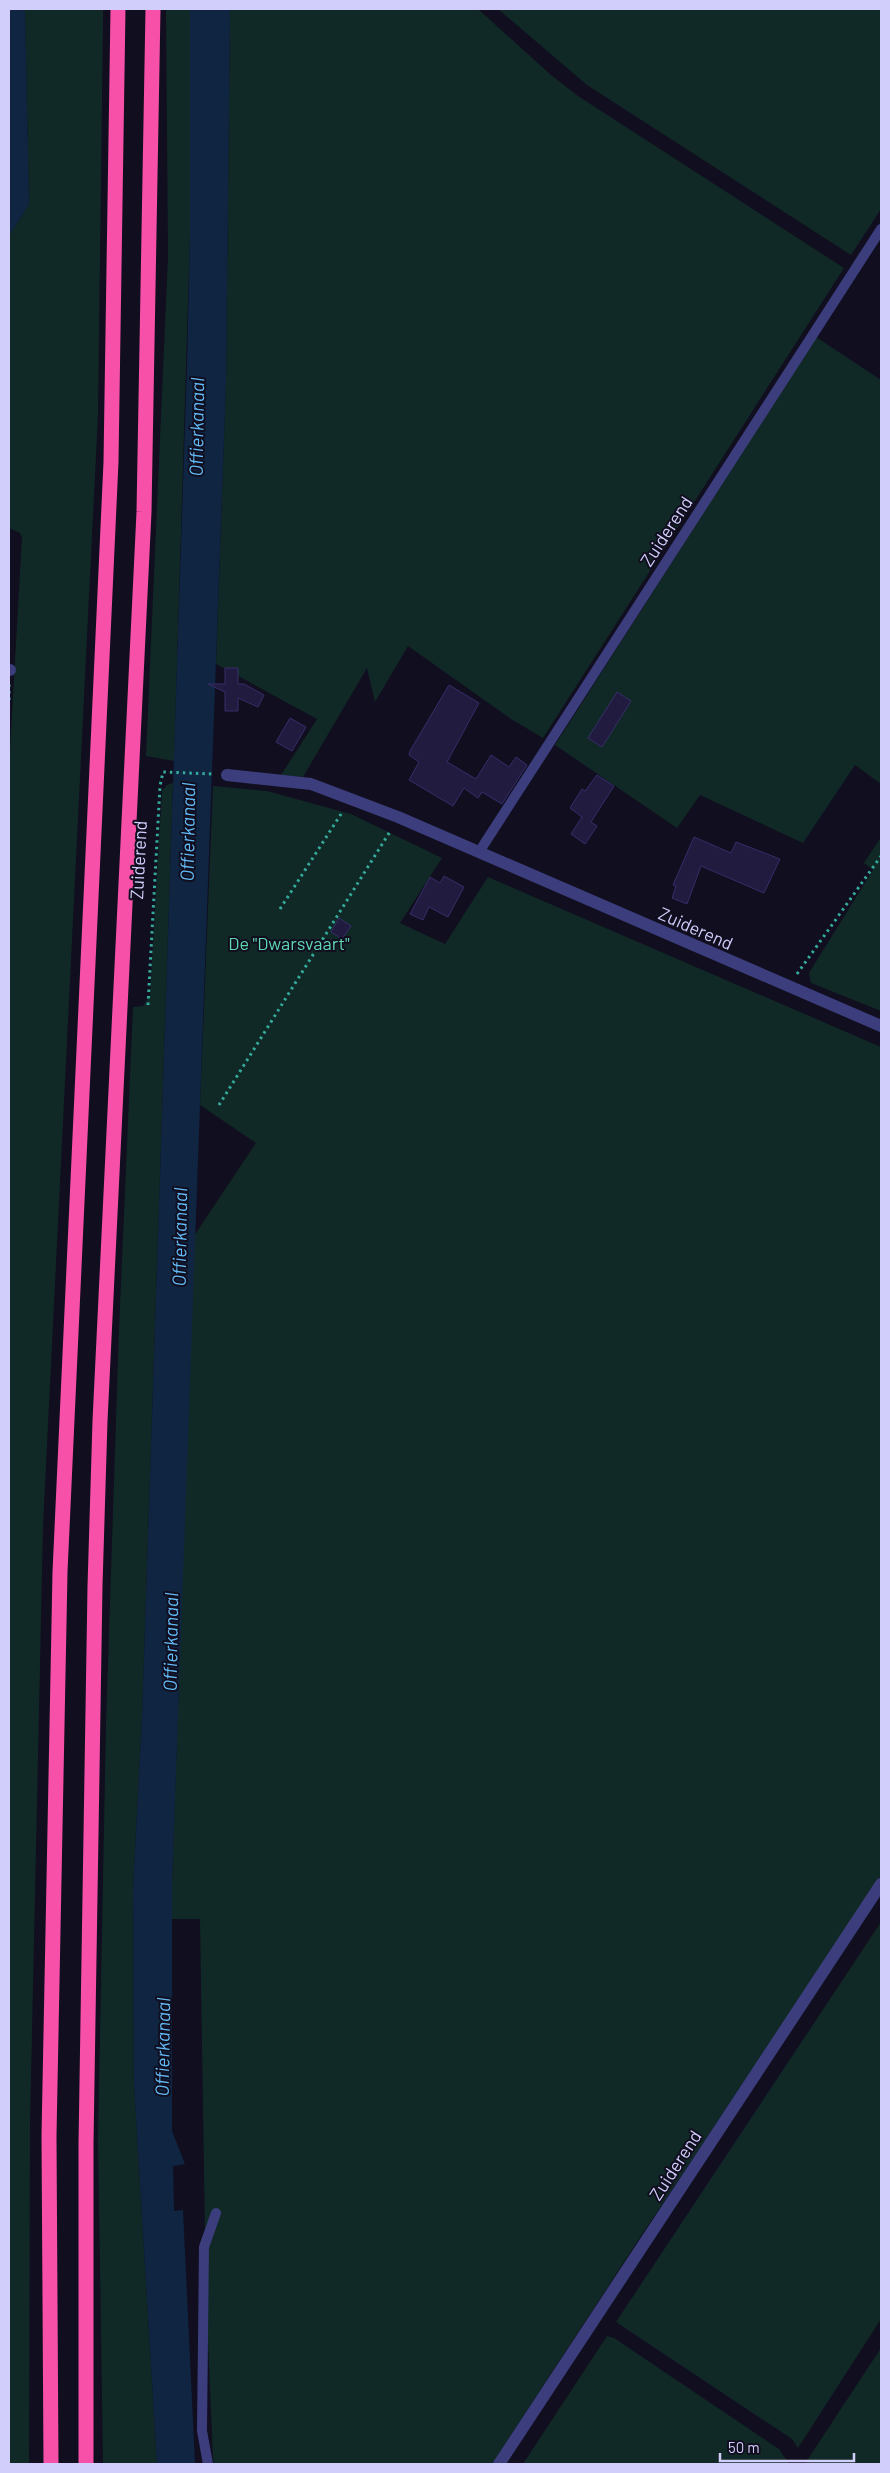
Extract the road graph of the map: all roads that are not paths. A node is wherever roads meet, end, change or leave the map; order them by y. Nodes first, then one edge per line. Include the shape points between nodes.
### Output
1 (118, 9) edge
2 (153, 9) edge
3 (881, 229) edge
4 (223, 775) road end
5 (479, 852) junction
6 (881, 1026) edge
7 (881, 1884) edge
8 (216, 2213) dead end
9 (51, 2464) edge
10 (86, 2464) edge
11 (208, 2464) edge
12 (499, 2464) edge

1 - 9 highway via 111,462 60,1572 49,2136
2 - 10 highway via 144,512 95,1586 86,2144
3 - 5 lane, Zuiderend
4 - 5 street, Zuiderend via 311,784
5 - 6 street, Zuiderend
7 - 12 street, Zuiderend
8 - 11 lane via 204,2247 202,2431

